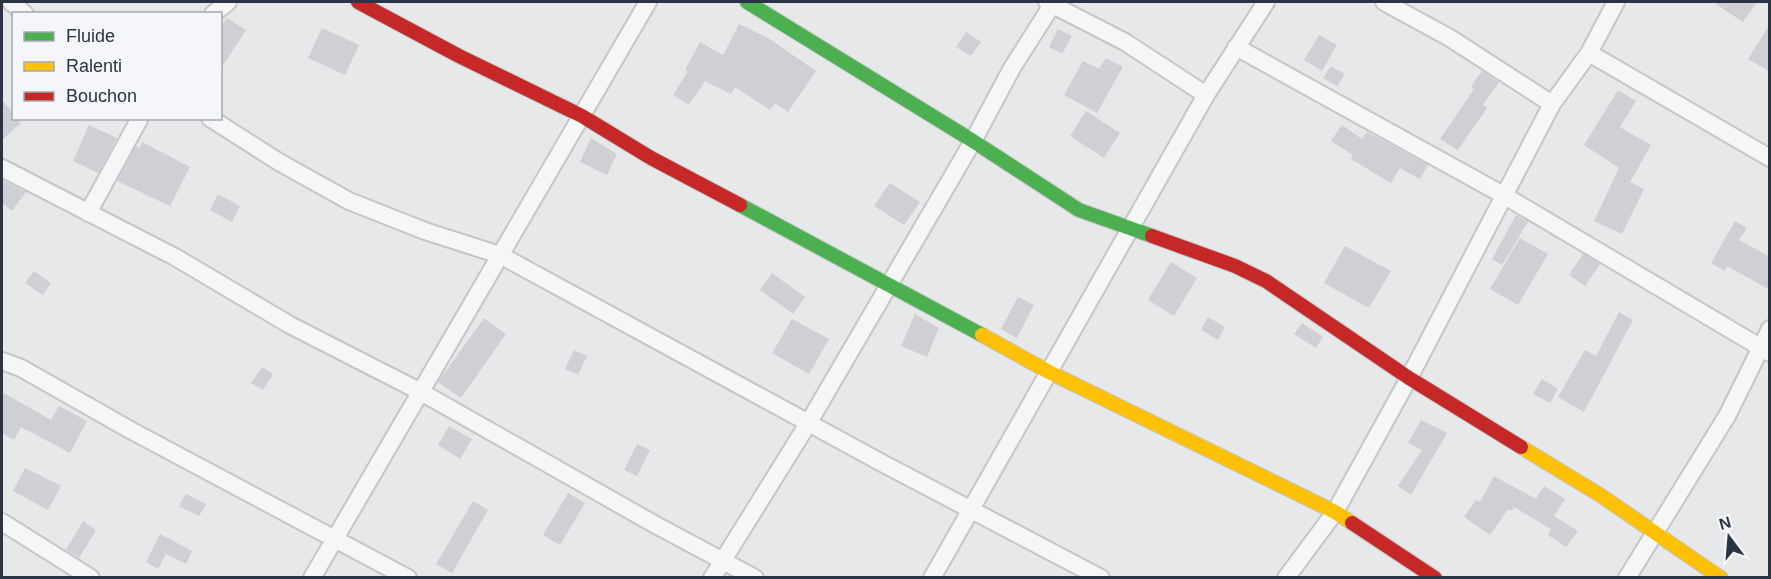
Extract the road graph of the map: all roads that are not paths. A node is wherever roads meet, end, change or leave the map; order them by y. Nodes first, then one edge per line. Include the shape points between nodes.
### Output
1 (11, 2) edge
2 (228, 2) edge
3 (358, 2) edge
4 (648, 2) edge
5 (747, 2) edge
6 (1051, 2) edge
7 (1266, 2) edge
8 (1384, 2) edge
9 (1616, 2) edge
10 (23, 12) edge
11 (216, 12) edge
12 (1236, 47) junction
13 (1589, 53) junction
14 (1206, 95) junction
15 (1552, 104) junction
16 (582, 116) junction
17 (139, 120) edge
18 (213, 120) edge
19 (973, 141) junction
20 (1770, 158) edge
21 (2, 168) edge
22 (1505, 196) junction
23 (88, 213) junction
24 (1130, 229) junction
25 (500, 255) junction
26 (889, 286) junction
27 (1770, 329) edge
28 (1765, 350) edge
29 (2, 361) edge
30 (1049, 372) junction
31 (1409, 378) junction
32 (421, 392) junction
33 (809, 422) junction
34 (970, 509) junction
35 (1335, 512) junction
36 (2, 522) edge
37 (1654, 533) junction
38 (335, 538) junction
39 (723, 559) junction
40 (91, 578) edge
41 (312, 578) edge
42 (408, 578) edge
43 (712, 578) edge
44 (755, 578) edge
45 (932, 578) edge
46 (1101, 578) edge
47 (1286, 578) edge
48 (1435, 578) edge
49 (1627, 578) edge
50 (1721, 578) edge

1 - 10 street
2 - 11 street
3 - 16 street
4 - 16 street
5 - 19 street
6 - 14 street via 1125,42
6 - 19 street
7 - 12 street
8 - 15 street via 1450,38
9 - 13 street
12 - 14 street
12 - 22 street
13 - 15 street
13 - 20 street
14 - 24 street
15 - 22 street
16 - 25 street
16 - 26 street via 651,158
17 - 23 street
18 - 25 street via 350,201
19 - 24 street via 1079,210
19 - 26 street
21 - 23 street
22 - 28 street
22 - 31 street
23 - 32 street via 175,257 290,325
24 - 30 street
24 - 31 street via 1266,281
25 - 32 street
25 - 33 street
26 - 30 street
26 - 33 street
27 - 28 street
28 - 37 street
29 - 38 street
30 - 34 street
30 - 35 street
31 - 35 street
31 - 37 street via 1600,495
32 - 38 street
32 - 39 street
33 - 34 street
33 - 39 street
34 - 45 street
34 - 46 street
35 - 47 street
35 - 48 street
36 - 40 street
37 - 49 street
37 - 50 street
38 - 41 street
38 - 42 street
39 - 43 street
39 - 44 street

